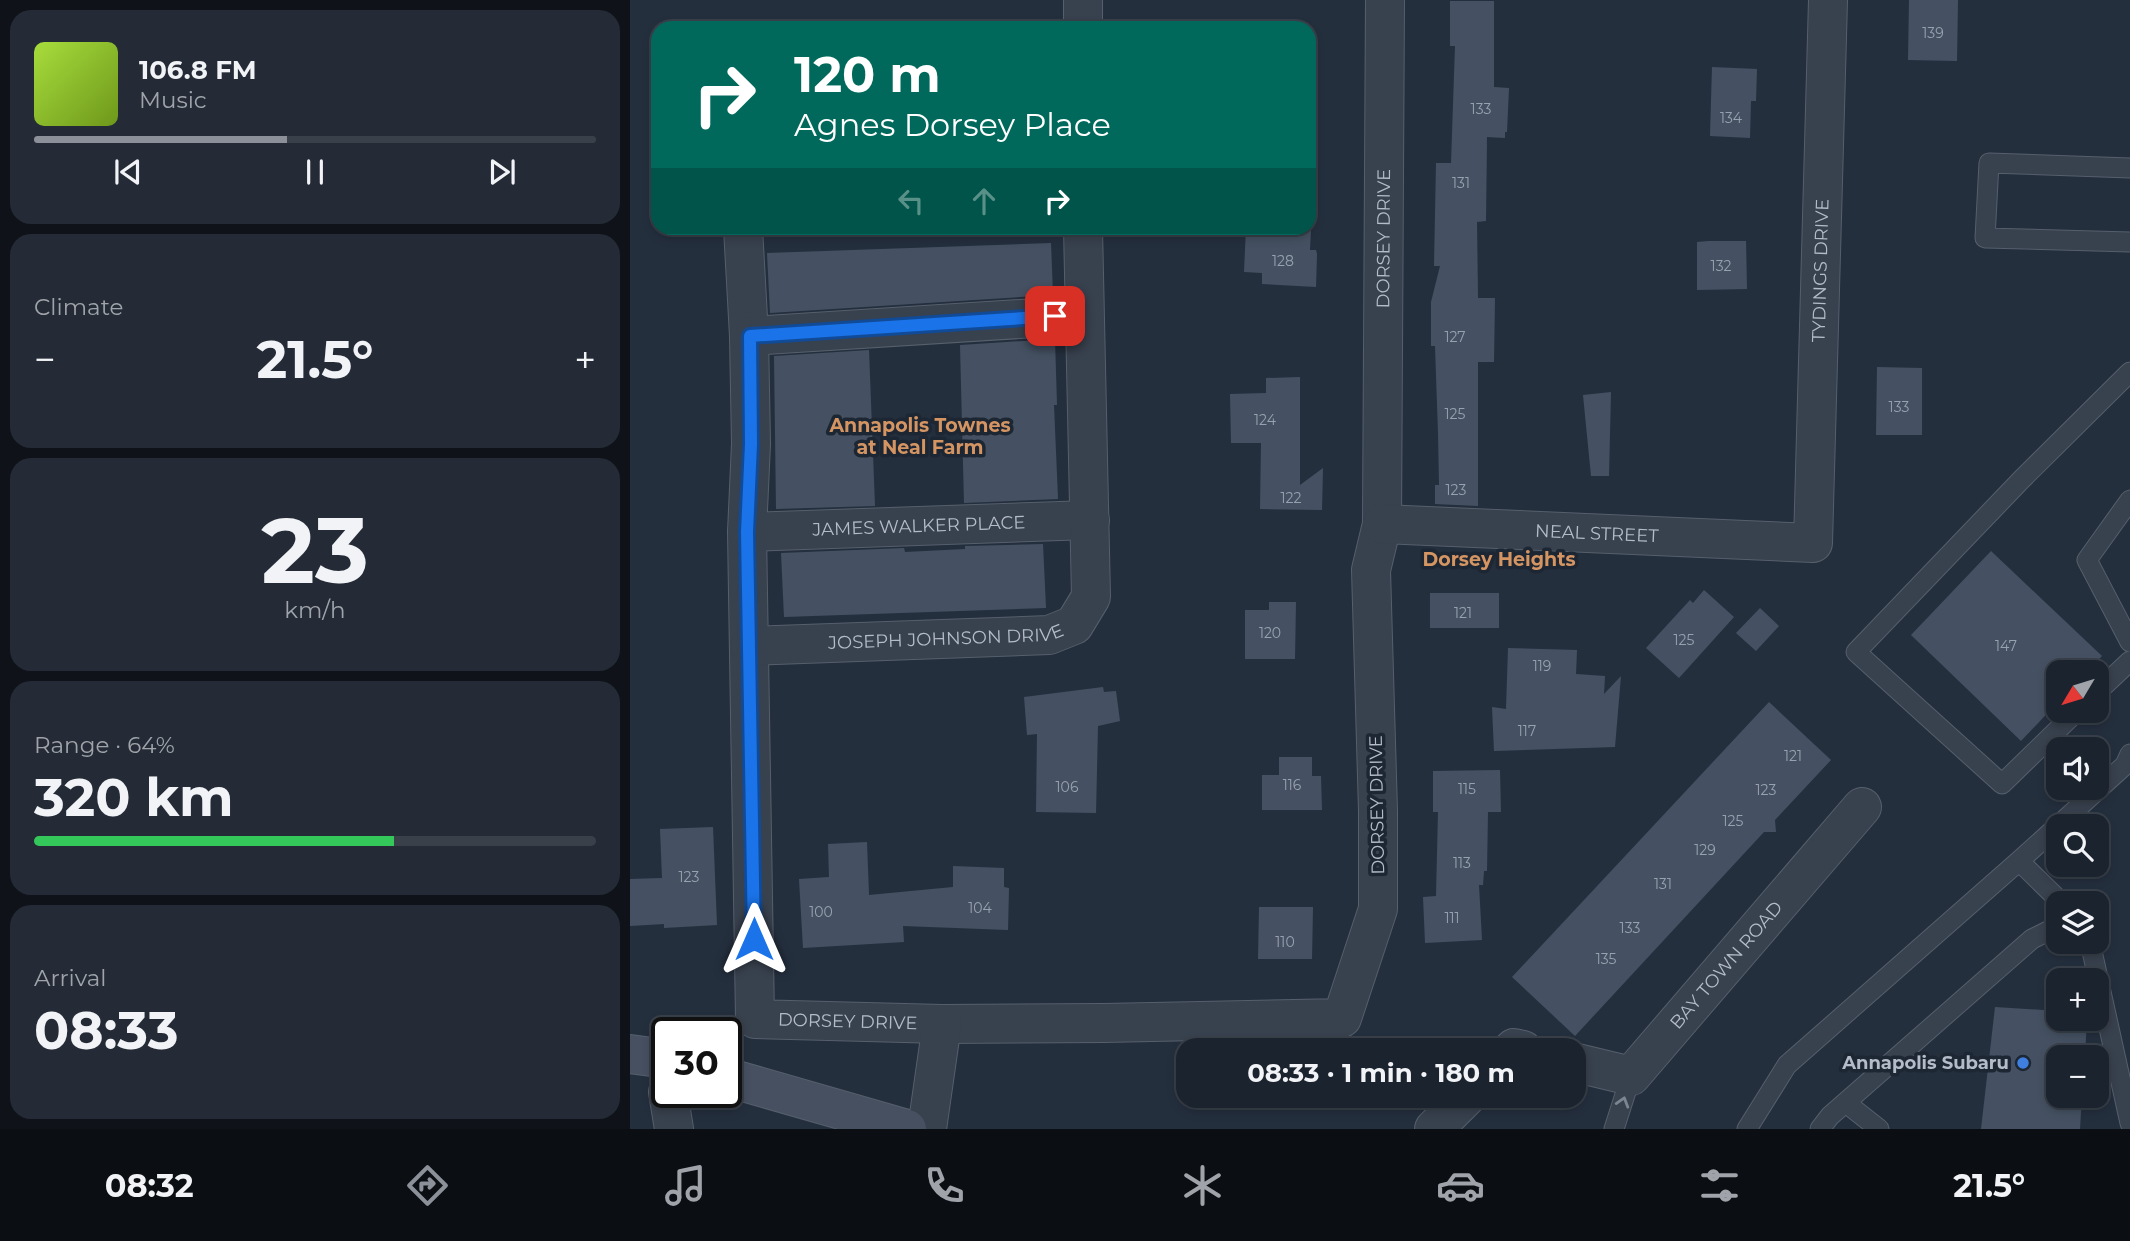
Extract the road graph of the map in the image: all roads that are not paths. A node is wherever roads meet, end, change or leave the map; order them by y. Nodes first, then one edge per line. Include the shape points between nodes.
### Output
1 (1083, 0) edge
2 (1385, 0) edge
3 (1828, 0) edge
4 (1083, 21) edge
5 (2130, 168) edge
6 (743, 235) edge
7 (1083, 235) edge
8 (2130, 242) edge
9 (1083, 315) junction
10 (750, 336) junction
11 (2130, 372) edge
12 (2130, 500) edge
13 (1090, 520) junction
14 (1382, 524) junction
15 (747, 532) junction
16 (1813, 542) joint
17 (2130, 642) edge
18 (750, 646) junction
19 (2130, 661) edge
20 (2109, 681) edge
21 (2065, 723) edge
22 (2130, 754) edge
23 (1862, 807) dead end
24 (2019, 862) junction
25 (2049, 891) edge
26 (2046, 932) edge
27 (2093, 954) edge
28 (942, 1024) junction
29 (1586, 1065) edge
30 (1631, 1076) junction
31 (742, 1082) edge
32 (1846, 1102) junction
33 (669, 1108) edge
34 (1455, 1108) edge
35 (2130, 1123) edge
36 (674, 1129) edge
37 (907, 1129) edge
38 (927, 1129) edge
39 (1434, 1129) edge
40 (1615, 1129) edge
41 (1747, 1129) edge
42 (1821, 1129) edge
43 (1879, 1129) edge

1 - 4 street
2 - 14 street, DORSEY DRIVE
3 - 16 street, TYDINGS DRIVE
5 - 8 lane via 1989,163 1985,238
6 - 10 street
7 - 9 street, JOSEPH JOHNSON DRIVE
9 - 10 street
9 - 13 street, JOSEPH JOHNSON DRIVE
10 - 15 street
11 - 21 lane via 1856,652 2002,784
12 - 17 lane via 2087,560
13 - 15 street, JAMES WALKER PLACE
13 - 18 street, JOSEPH JOHNSON DRIVE via 1091,597 1074,625 1049,635
14 - 16 street, NEAL STREET
14 - 28 street, DORSEY DRIVE via 1371,570 1378,909 1342,1018
15 - 18 street
18 - 28 street, DORSEY DRIVE via 755,1019
19 - 20 lane
22 - 24 lane via 2125,765
23 - 30 street, BAY TOWN ROAD
24 - 25 lane
24 - 41 lane via 1787,1065
26 - 32 lane via 2032,939
27 - 35 lane
28 - 38 street
29 - 30 street
40 -> 30 lane
31 - 37 main road
32 - 42 lane
32 - 43 lane
33 - 36 street
34 - 39 street

